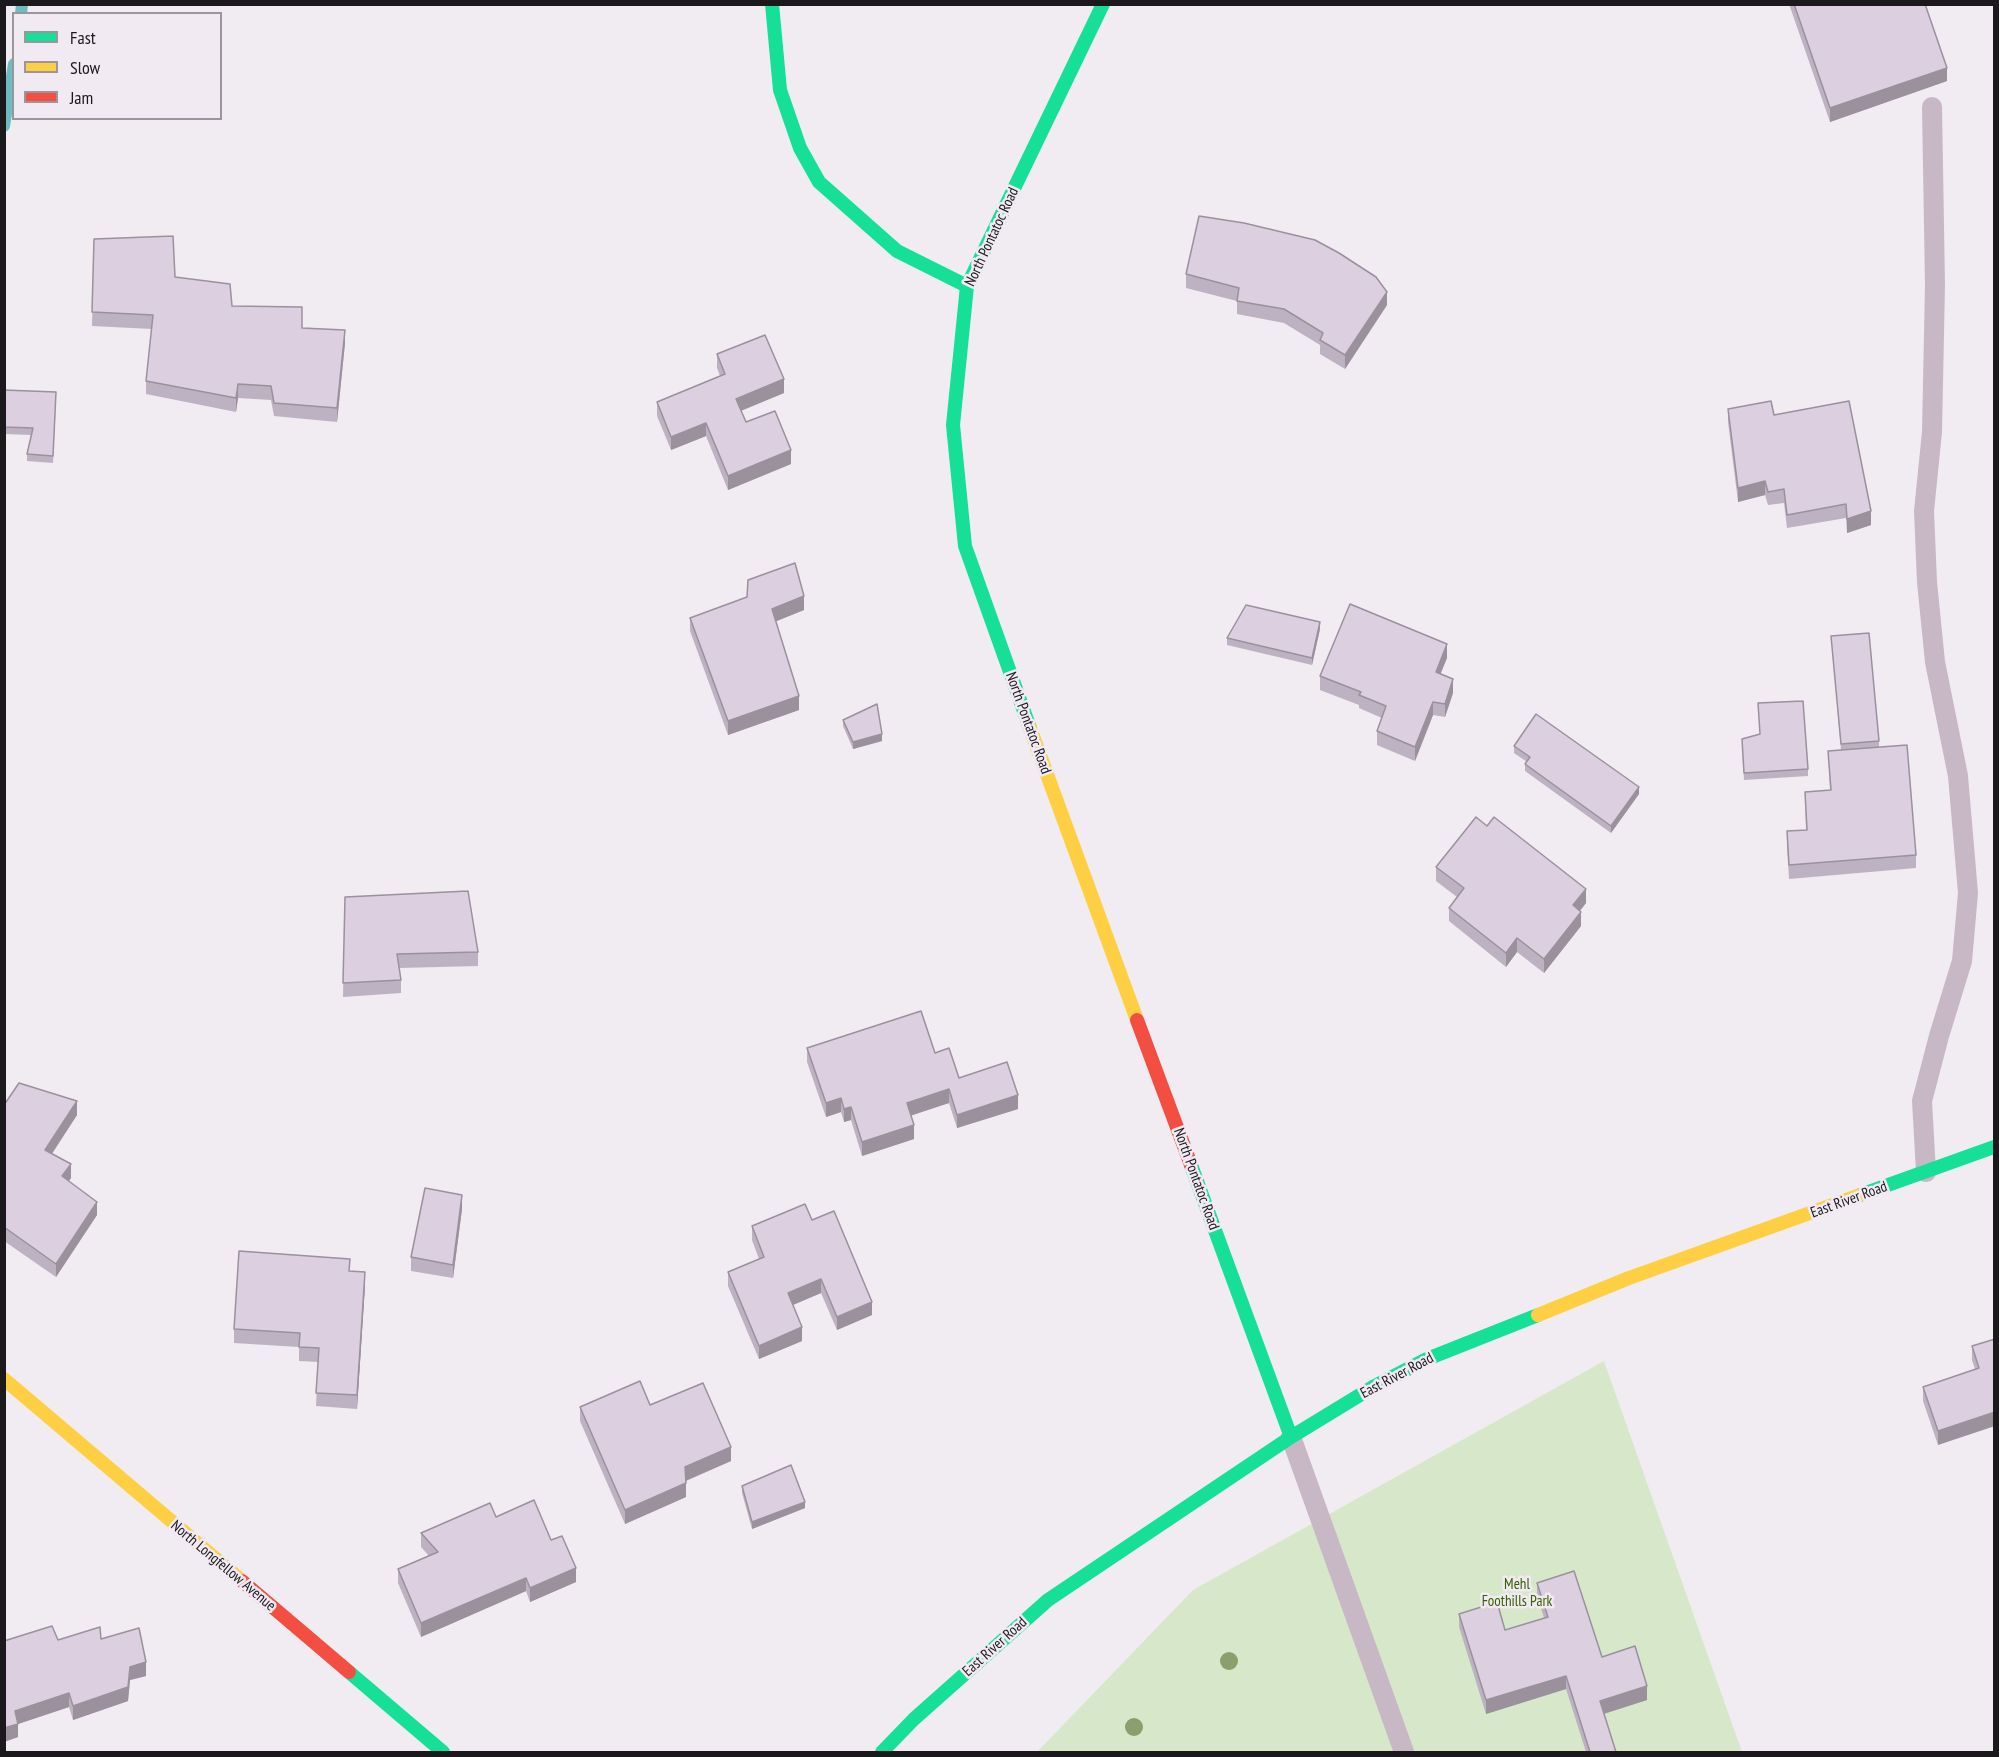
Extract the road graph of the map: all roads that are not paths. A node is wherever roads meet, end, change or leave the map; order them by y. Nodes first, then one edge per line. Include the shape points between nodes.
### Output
1 (772, 4) edge
2 (1103, 4) edge
3 (1932, 107) dead end
4 (967, 286) junction
5 (1995, 1147) edge
6 (1926, 1172) junction
7 (4, 1379) edge
8 (1291, 1437) junction
9 (442, 1752) edge
10 (882, 1752) edge
11 (1404, 1752) edge

1 - 4 street via 780,90 800,148 819,182 897,251
2 - 4 street, North Pontatoc Road
3 - 6 lane via 1935,285 1932,432 1924,511 1926,570 1935,662 1958,776 1968,892 1962,961 1922,1101
4 - 8 street, North Pontatoc Road via 953,425 965,546
5 - 6 street, East River Road
6 - 8 street, East River Road via 1629,1278 1427,1359
7 - 9 street, North Longfellow Avenue
8 - 10 street, East River Road via 1048,1600
8 - 11 lane

